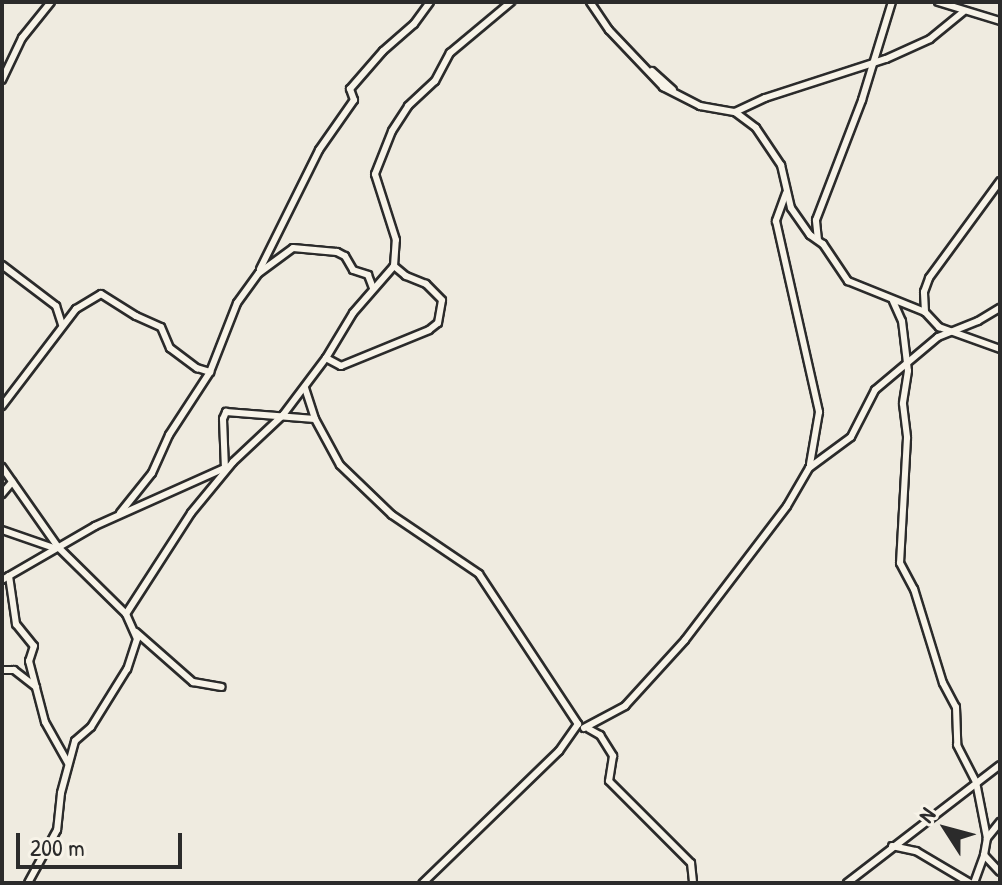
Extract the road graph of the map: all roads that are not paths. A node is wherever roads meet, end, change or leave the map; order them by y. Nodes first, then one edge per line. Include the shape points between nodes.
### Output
1 (51, 2) edge
2 (430, 2) edge
3 (511, 2) edge
4 (590, 2) edge
5 (892, 2) edge
6 (938, 2) edge
7 (963, 12) junction
8 (1000, 21) edge
9 (872, 65) junction
10 (2, 80) edge
11 (735, 112) junction
12 (1000, 181) edge
13 (786, 192) junction
14 (814, 226) junction
15 (810, 235) junction
16 (823, 244) junction
17 (2, 265) edge
18 (394, 266) junction
19 (259, 273) junction
20 (373, 288) junction
21 (893, 301) junction
22 (1000, 308) edge
23 (925, 312) junction
24 (62, 326) junction
25 (952, 329) junction
26 (1000, 349) edge
27 (326, 358) junction
28 (907, 361) junction
29 (210, 372) junction
30 (305, 388) junction
31 (2, 406) edge
32 (283, 415) junction
33 (315, 419) junction
34 (233, 462) junction
35 (2, 467) edge
36 (809, 468) junction
37 (225, 469) junction
38 (12, 482) junction
39 (2, 494) edge
40 (120, 513) junction
41 (2, 530) edge
42 (56, 548) junction
43 (9, 576) junction
44 (2, 580) edge
45 (126, 614) junction
46 (136, 632) junction
47 (2, 670) edge
48 (222, 687) dead end
49 (38, 688) junction
50 (581, 727) junction
51 (68, 763) junction
52 (1000, 765) edge
53 (976, 782) junction
54 (1000, 822) edge
55 (987, 838) junction
56 (892, 846) junction
57 (984, 855) junction
58 (1000, 872) edge
59 (28, 883) edge
60 (423, 883) edge
61 (693, 883) edge
62 (847, 883) edge
63 (972, 883) edge

1 - 10 street via 22,38
2 - 19 street via 350,89 354,100 319,150
3 - 18 street via 450,53 435,81 408,106 392,131 375,174 394,230
4 - 11 street via 619,42 663,87 700,106
5 - 9 street
6 - 7 street
7 - 8 street
7 - 9 street via 930,39
9 - 11 street
9 - 14 street
11 - 13 street via 756,128 772,151 784,173
12 - 23 street via 931,273 924,292
13 - 15 street
13 - 36 street via 776,221 819,412
14 - 15 street
14 - 16 street
15 - 16 street
16 - 21 street via 848,281
17 - 24 street via 56,306
18 - 20 street
18 - 27 street via 442,300 438,323 341,366
19 - 20 street via 293,248 337,252 368,275
19 - 29 street via 237,303
20 - 27 street
21 - 23 street
21 - 28 street via 902,321
22 - 25 street
23 - 25 street via 932,323
24 - 29 street via 86,301 104,295 161,327 170,348
24 - 31 street
25 - 26 street
25 - 28 street
27 - 30 street
28 - 36 street via 875,390 851,437
28 - 53 street via 900,563 956,707 959,751
29 - 40 street via 169,435 152,473
30 - 32 street
30 - 33 street
32 - 33 street
32 - 34 street
32 - 37 street via 226,412
33 - 50 street via 340,465 375,500 463,560 489,585
34 - 37 street
34 - 45 street via 191,513
35 - 38 street
36 - 50 street via 781,515 685,640 625,706
37 - 40 street
38 - 39 street
38 - 42 street
40 - 42 street
41 - 42 street
42 - 43 street
42 - 45 street
43 - 44 street
43 - 49 street via 16,624 34,646 29,661
45 - 46 street
46 - 48 street via 193,682
46 - 51 street via 127,669 91,727 75,741
47 - 49 street via 14,670
49 - 51 street via 45,722
50 - 60 street
50 - 61 street via 603,738 613,756 609,781 691,863
51 - 59 street via 57,830
52 - 53 street
53 - 55 street
53 - 56 street
54 - 55 street
55 - 57 street
56 - 62 street
56 - 63 street via 916,851
57 - 58 street
57 - 63 street

